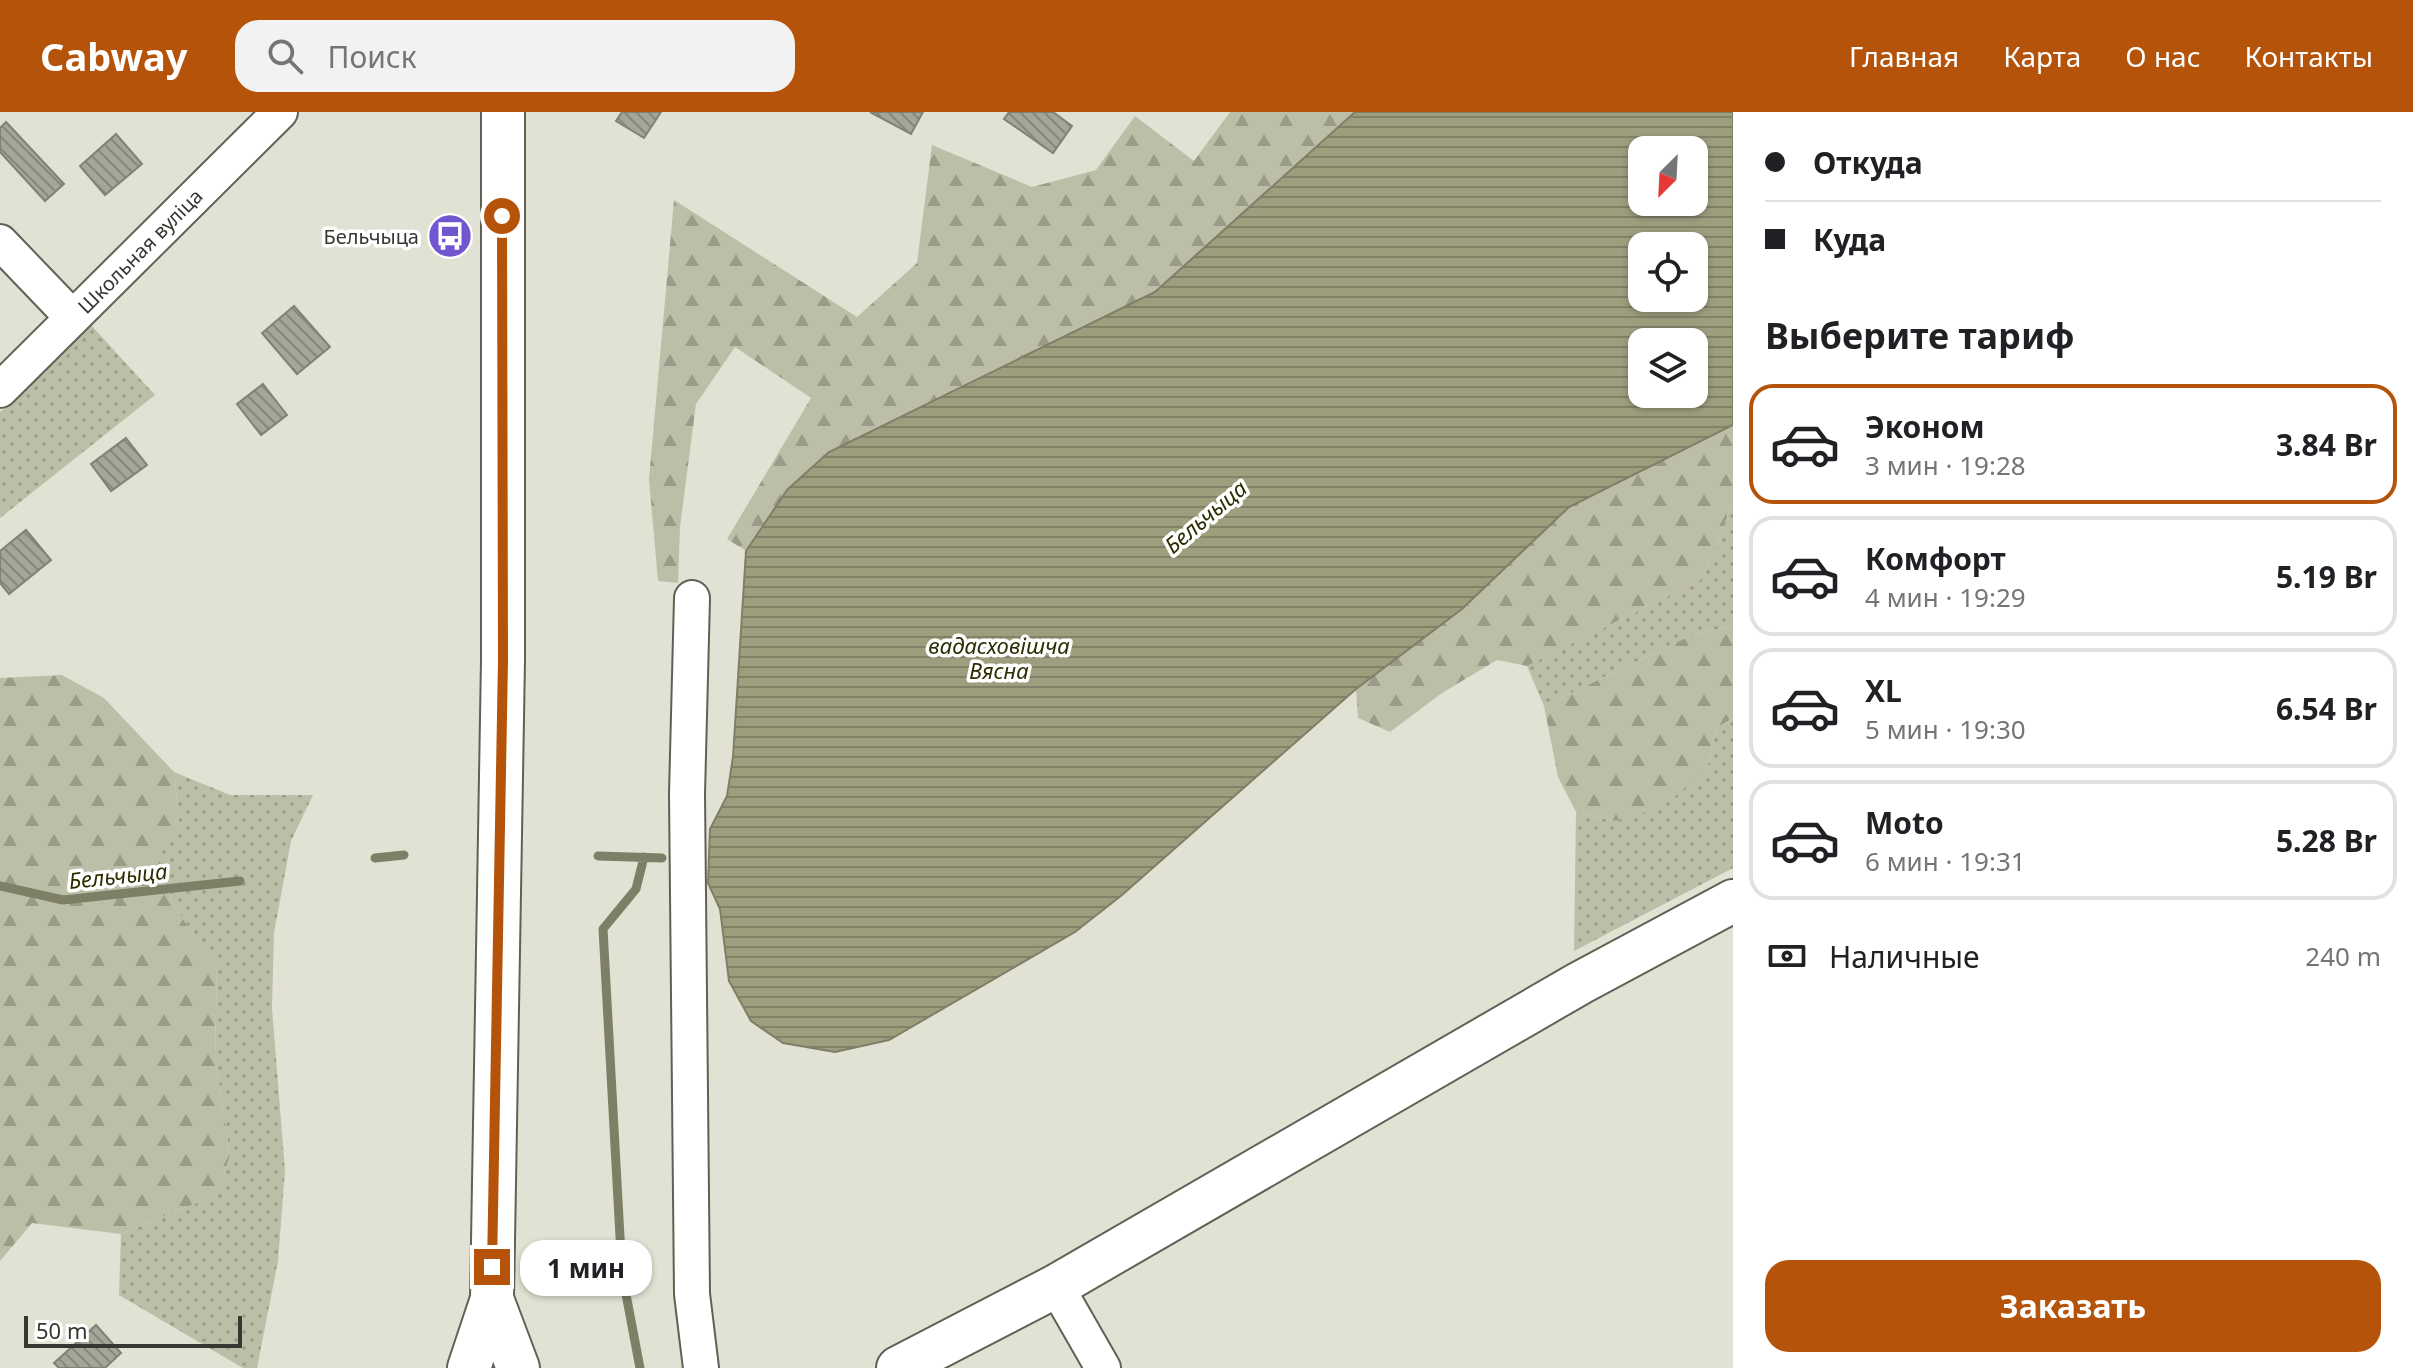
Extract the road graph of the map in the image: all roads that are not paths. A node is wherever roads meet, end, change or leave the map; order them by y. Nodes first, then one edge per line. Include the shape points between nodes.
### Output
1 (280, 112) edge
2 (503, 112) edge
3 (0, 242) edge
4 (72, 317) junction
5 (0, 390) edge
6 (692, 598) dead end
7 (1733, 901) edge
8 (1056, 1286) junction
9 (492, 1299) junction
10 (469, 1368) edge
11 (518, 1368) edge
12 (701, 1368) edge
13 (898, 1368) edge
14 (1103, 1368) edge

1 - 4 street, Школьная вуліца
2 - 9 main road via 503,660
3 - 4 street
4 - 5 street, Школьная вуліца
6 - 12 street via 687,794 692,1278
7 - 8 main road via 1566,991
8 - 13 main road
8 - 14 street
9 - 10 main road
9 - 11 main road

